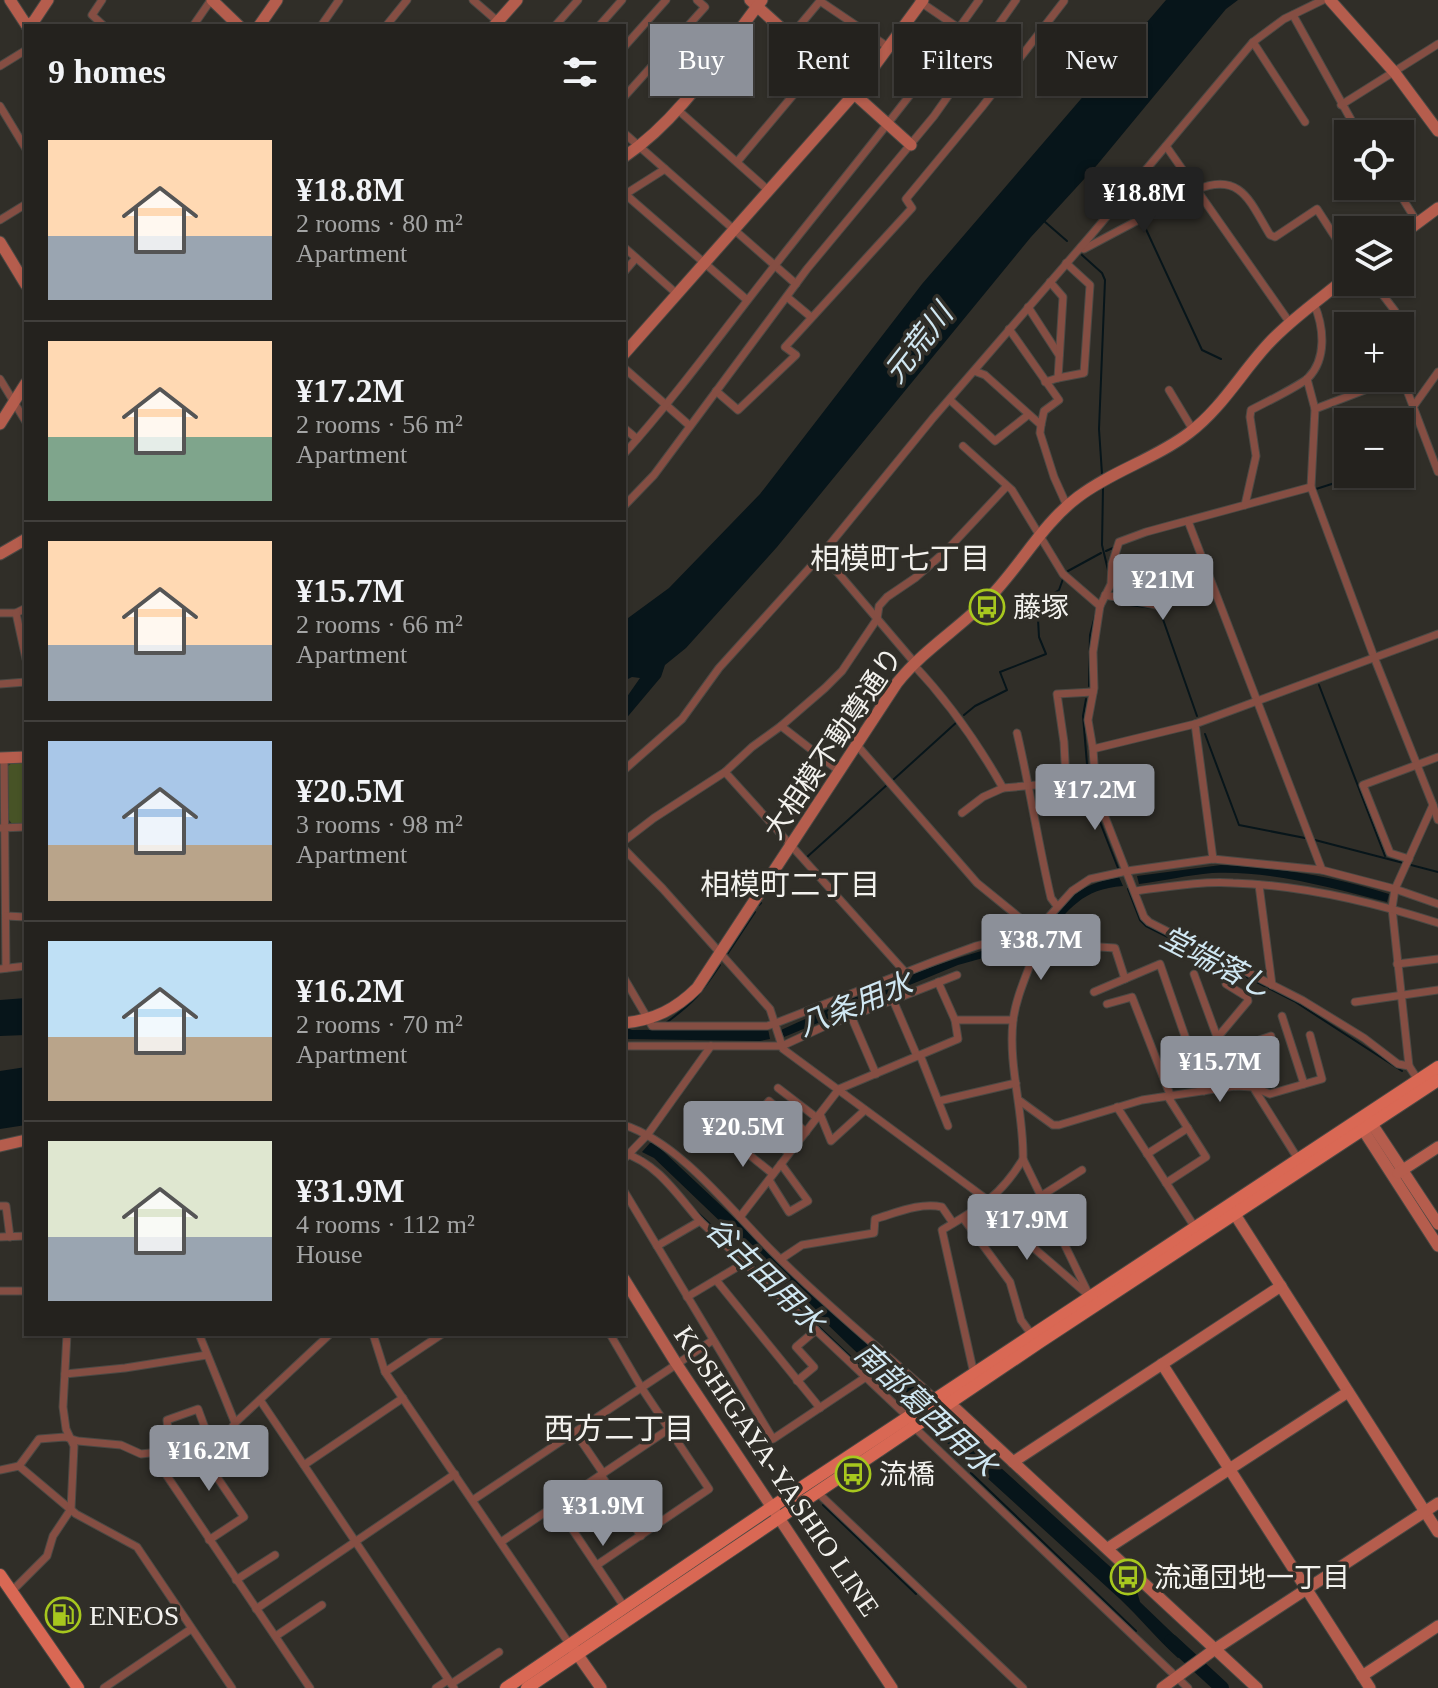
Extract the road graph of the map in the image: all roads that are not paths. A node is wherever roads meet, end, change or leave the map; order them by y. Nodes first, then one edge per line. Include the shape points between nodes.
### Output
1 (10, 0) edge
2 (48, 0) edge
3 (102, 0) edge
4 (211, 0) edge
5 (277, 0) edge
6 (339, 0) edge
7 (407, 0) edge
8 (473, 0) edge
9 (517, 0) edge
10 (578, 0) edge
11 (622, 0) edge
12 (666, 0) edge
13 (697, 0) edge
14 (979, 0) edge
15 (1016, 0) edge
16 (1323, 0) edge
17 (1330, 0) edge
18 (921, 1) edge
19 (1064, 1) edge
20 (756, 2) edge
21 (1293, 15) junction
22 (26, 24) edge
23 (30, 24) edge
24 (102, 24) edge
25 (194, 24) edge
26 (237, 24) edge
27 (260, 24) edge
28 (322, 24) edge
29 (388, 24) edge
30 (497, 24) edge
31 (499, 24) edge
32 (557, 24) edge
33 (601, 24) edge
34 (777, 24) edge
35 (801, 24) edge
36 (854, 24) edge
37 (953, 24) edge
38 (963, 24) edge
39 (1000, 24) edge
40 (878, 40) edge
41 (1253, 42) junction
42 (1438, 44) edge
43 (626, 45) edge
44 (888, 47) junction
45 (24, 51) edge
46 (878, 61) edge
47 (0, 66) edge
48 (1395, 73) junction
49 (626, 95) edge
50 (792, 96) edge
51 (852, 96) edge
52 (856, 96) edge
53 (911, 96) edge
54 (948, 96) edge
55 (1341, 105) junction
56 (0, 106) edge
57 (678, 110) junction
58 (1350, 120) edge
59 (1305, 122) dead end
60 (889, 126) junction
61 (1438, 131) edge
62 (626, 135) edge
63 (911, 145) junction
64 (24, 146) edge
65 (1166, 146) junction
66 (640, 147) junction
67 (626, 156) edge
68 (737, 162) junction
69 (665, 169) junction
70 (1183, 171) junction
71 (768, 190) junction
72 (1196, 190) junction
73 (626, 194) edge
74 (626, 196) edge
75 (1404, 200) edge
76 (24, 205) edge
77 (1438, 208) edge
78 (0, 220) edge
79 (1417, 222) junction
80 (1414, 224) edge
81 (734, 230) junction
82 (1334, 235) edge
83 (1, 244) edge
84 (1081, 247) junction
85 (626, 249) edge
86 (636, 258) junction
87 (705, 262) junction
88 (1066, 263) junction
89 (775, 266) junction
90 (626, 270) edge
91 (24, 282) edge
92 (1050, 282) junction
93 (796, 284) junction
94 (1334, 288) edge
95 (677, 294) junction
96 (787, 297) junction
97 (747, 300) junction
98 (1314, 304) junction
99 (1028, 307) junction
100 (811, 317) junction
101 (1290, 323) junction
102 (1009, 329) junction
103 (626, 352) edge
104 (1059, 355) junction
105 (980, 363) junction
106 (626, 370) edge
107 (974, 371) junction
108 (1438, 372) edge
109 (985, 375) junction
110 (1058, 378) junction
111 (0, 379) edge
112 (1307, 379) junction
113 (1045, 382) junction
114 (24, 386) edge
115 (1169, 390) dead end
116 (716, 391) junction
117 (1358, 392) edge
118 (1406, 392) edge
119 (950, 400) junction
120 (14, 402) junction
121 (667, 406) junction
122 (1413, 407) junction
123 (1315, 409) junction
124 (1028, 415) junction
125 (24, 419) edge
126 (0, 424) edge
127 (1041, 425) junction
128 (690, 426) junction
129 (626, 430) edge
130 (1193, 430) junction
131 (637, 439) junction
132 (963, 446) dead end
133 (626, 452) edge
134 (1438, 472) edge
135 (1006, 487) junction
136 (1311, 487) junction
137 (626, 504) edge
138 (1245, 505) junction
139 (1067, 506) junction
140 (1188, 521) junction
141 (1041, 535) junction
142 (24, 540) edge
143 (0, 554) edge
144 (822, 554) junction
145 (1211, 582) junction
146 (1105, 595) junction
147 (1100, 606) junction
148 (24, 609) edge
149 (0, 613) edge
150 (16, 613) junction
151 (877, 619) junction
152 (1438, 634) edge
153 (24, 650) edge
154 (1374, 657) junction
155 (913, 662) junction
156 (24, 682) edge
157 (0, 684) edge
158 (1093, 692) junction
159 (1258, 701) junction
160 (1195, 724) junction
161 (781, 726) junction
162 (1017, 733) dead end
163 (856, 744) junction
164 (1093, 749) junction
165 (24, 757) edge
166 (1438, 757) edge
167 (2, 758) edge
168 (1416, 765) junction
169 (626, 768) edge
170 (839, 771) junction
171 (725, 772) junction
172 (1094, 780) junction
173 (1066, 781) junction
174 (1029, 785) junction
175 (1003, 788) junction
176 (1433, 805) junction
177 (962, 813) dead end
178 (1438, 820) edge
179 (24, 827) edge
180 (2, 828) edge
181 (626, 839) edge
182 (791, 846) junction
183 (626, 851) edge
184 (1213, 859) junction
185 (1409, 859) junction
186 (1322, 870) junction
187 (1128, 873) junction
188 (1259, 885) junction
189 (1134, 888) junction
190 (1395, 891) junction
191 (1438, 904) edge
192 (1057, 906) junction
193 (1393, 906) junction
194 (6, 916) junction
195 (24, 917) edge
196 (1438, 923) edge
197 (1036, 931) junction
198 (1038, 943) junction
199 (720, 954) junction
200 (1438, 959) edge
201 (1397, 964) junction
202 (24, 966) edge
203 (3, 968) edge
204 (905, 972) junction
205 (1194, 974) dead end
206 (957, 975) dead end
207 (1125, 979) junction
208 (626, 982) edge
209 (938, 982) junction
210 (1226, 984) dead end
211 (1272, 985) junction
212 (1438, 990) edge
213 (1094, 992) dead end
214 (1402, 995) junction
215 (893, 1000) junction
216 (1355, 1002) dead end
217 (1107, 1004) dead end
218 (851, 1016) junction
219 (1282, 1016) dead end
220 (647, 1020) junction
221 (955, 1020) junction
222 (1013, 1020) junction
223 (626, 1023) edge
224 (776, 1023) junction
225 (1310, 1035) dead end
226 (1271, 1036) dead end
227 (1217, 1038) junction
228 (780, 1043) junction
229 (626, 1046) edge
230 (711, 1046) junction
231 (918, 1056) junction
232 (1409, 1066) junction
233 (1438, 1067) edge
234 (876, 1074) junction
235 (1418, 1080) junction
236 (1438, 1080) edge
237 (1016, 1083) junction
238 (1304, 1084) junction
239 (1235, 1086) junction
240 (1253, 1087) junction
241 (778, 1088) dead end
242 (839, 1089) junction
243 (1204, 1091) junction
244 (1170, 1097) junction
245 (939, 1101) junction
246 (1020, 1101) junction
247 (1117, 1107) junction
248 (865, 1110) junction
249 (818, 1116) junction
250 (1364, 1122) junction
251 (626, 1126) edge
252 (948, 1126) dead end
253 (1188, 1128) junction
254 (806, 1132) junction
255 (648, 1134) junction
256 (24, 1140) edge
257 (731, 1140) dead end
258 (0, 1146) edge
259 (1438, 1147) edge
260 (789, 1153) junction
261 (1147, 1154) junction
262 (626, 1155) edge
263 (1023, 1159) junction
264 (1298, 1159) junction
265 (781, 1164) junction
266 (1082, 1170) dead end
267 (1398, 1173) junction
268 (771, 1177) junction
269 (1166, 1183) junction
270 (626, 1194) edge
271 (1041, 1196) junction
272 (987, 1203) junction
273 (0, 1206) edge
274 (1234, 1213) junction
275 (740, 1217) junction
276 (963, 1218) junction
277 (700, 1221) junction
278 (953, 1223) junction
279 (1438, 1224) edge
280 (1198, 1232) junction
281 (24, 1236) edge
282 (0, 1237) edge
283 (10, 1237) junction
284 (657, 1246) junction
285 (1438, 1246) edge
286 (781, 1259) junction
287 (744, 1263) junction
288 (716, 1280) junction
289 (626, 1282) edge
290 (1281, 1286) junction
291 (0, 1291) edge
292 (24, 1291) edge
293 (687, 1297) junction
294 (1090, 1297) junction
295 (816, 1330) junction
296 (1032, 1335) junction
297 (67, 1336) edge
298 (200, 1336) edge
299 (328, 1336) edge
300 (374, 1336) edge
301 (439, 1336) edge
302 (611, 1336) edge
303 (713, 1340) junction
304 (207, 1355) junction
305 (676, 1363) junction
306 (1162, 1364) junction
307 (385, 1372) junction
308 (65, 1374) junction
309 (974, 1374) junction
310 (866, 1377) junction
311 (797, 1381) junction
312 (641, 1387) junction
313 (1348, 1392) junction
314 (403, 1398) junction
315 (260, 1400) junction
316 (942, 1402) junction
317 (820, 1408) junction
318 (912, 1422) junction
319 (235, 1423) junction
320 (669, 1429) junction
321 (575, 1432) junction
322 (71, 1439) junction
323 (212, 1447) junction
324 (202, 1448) junction
325 (166, 1453) junction
326 (1013, 1462) junction
327 (304, 1465) junction
328 (19, 1466) junction
329 (1231, 1469) junction
330 (0, 1470) edge
331 (455, 1474) junction
332 (602, 1474) junction
333 (817, 1492) junction
334 (473, 1500) junction
335 (1438, 1503) edge
336 (556, 1505) junction
337 (71, 1509) junction
338 (776, 1512) junction
339 (1425, 1512) junction
340 (1438, 1532) edge
341 (641, 1536) junction
342 (209, 1540) junction
343 (356, 1542) junction
344 (501, 1542) junction
345 (1108, 1548) junction
346 (275, 1555) dead end
347 (597, 1565) junction
348 (0, 1575) edge
349 (236, 1580) junction
350 (1306, 1589) junction
351 (12, 1591) junction
352 (322, 1605) dead end
353 (625, 1608) junction
354 (256, 1609) junction
355 (1438, 1626) edge
356 (191, 1629) junction
357 (276, 1636) junction
358 (573, 1649) junction
359 (1215, 1649) junction
360 (499, 1652) dead end
361 (1178, 1676) junction
362 (1362, 1676) junction
363 (451, 1684) edge
364 (78, 1688) edge
365 (104, 1688) edge
366 (232, 1688) edge
367 (310, 1688) edge
368 (436, 1688) edge
369 (506, 1688) edge
370 (527, 1688) edge
371 (601, 1688) edge
372 (892, 1688) edge
373 (1023, 1688) edge
374 (1162, 1688) edge
375 (1188, 1688) edge
376 (1257, 1688) edge
377 (1370, 1688) edge

1 - 22 street
2 - 23 street
3 - 24 street via 92,15
4 - 25 street
4 - 26 street
5 - 27 street
6 - 28 street
7 - 29 street
8 - 30 street
9 - 31 street
10 - 32 street
11 - 33 street
12 - 43 street
13 - 49 street via 705,7
14 - 38 street
15 - 39 street
16 - 21 street
17 - 48 street
18 - 37 street
18 - 44 street
19 - 100 street via 906,199 912,208
20 - 34 street
20 - 57 street
21 - 41 street
21 - 55 street
35 - 36 street via 820,1
40 - 44 street
41 - 59 street
41 - 65 street
42 - 48 street
44 - 46 street
45 - 47 street
48 - 55 street
48 - 61 street
50 - 68 street
51 - 71 street
52 - 60 street
53 - 60 street
54 - 63 street
55 - 58 street
56 - 64 street
57 - 66 street
57 - 68 street
60 - 63 street
60 - 89 street
62 - 66 street
63 - 93 street
65 - 70 street
65 - 84 street
66 - 67 street
66 - 69 street
68 - 71 street
69 - 73 street
69 - 81 street
70 - 72 street
70 - 84 street via 1139,199 1146,216
71 - 81 street
72 - 82 street via 1211,184 1236,187 1275,237 1317,209
72 - 101 street
74 - 87 street
75 - 79 street
76 - 78 street
77 - 79 street
79 - 80 street
81 - 87 street
81 - 89 street
83 - 91 street
84 - 88 street
85 - 86 street
86 - 90 street
86 - 95 street
87 - 95 street
87 - 97 street
88 - 92 street
88 - 110 street via 1090,285 1084,373
89 - 93 street
89 - 97 street
92 - 99 street
92 - 104 street via 1063,297
93 - 96 street
94 - 98 street, 大相模不動尊通り
95 - 103 street
96 - 100 street
96 - 116 street
97 - 121 street
98 - 101 street, 大相模不動尊通り
98 - 112 street via 1323,342
99 - 102 street
99 - 104 street
100 - 116 street via 785,347 796,355 738,410
101 - 130 street, 大相模不動尊通り
102 - 105 street
102 - 113 street
104 - 110 street
105 - 107 street
105 - 109 street
106 - 121 street
107 - 109 street
107 - 119 street
108 - 122 street
109 - 124 street
110 - 113 street
111 - 120 street
112 - 123 street
112 - 138 street via 1251,410 1256,456
113 - 127 street via 1059,400 1044,411
114 - 120 street
115 - 130 street
116 - 128 street
117 - 123 street
118 - 122 street
119 - 124 street via 995,441
119 - 144 street
120 - 125 street
120 - 126 street
121 - 128 street
121 - 131 street
122 - 134 street
123 - 136 street
124 - 127 street
127 - 139 street
128 - 137 street
129 - 131 street
130 - 139 street, 大相模不動尊通り
131 - 133 street
132 - 135 street
135 - 141 street
135 - 151 street via 946,551 887,597
136 - 138 street
136 - 154 street
138 - 140 street
139 - 141 street, 大相模不動尊通り
140 - 145 street
140 - 146 street via 1119,542
141 - 147 street via 1063,574
141 - 155 street, 大相模不動尊通り via 990,597
142 - 143 street
144 - 151 street
144 - 169 street via 725,662 682,719
145 - 146 street via 1161,606
145 - 159 street
146 - 147 street
147 - 158 street
148 - 150 street
149 - 150 street
150 - 153 street
151 - 155 street
151 - 161 street via 842,671
152 - 154 street
154 - 159 street
154 - 168 street
155 - 163 street, 大相模不動尊通り
155 - 175 street via 957,716
156 - 157 street
158 - 164 street via 1088,720
158 - 173 street via 1057,694
159 - 160 street
159 - 186 street
160 - 164 street
160 - 184 street
161 - 170 street
161 - 171 street
162 - 174 street
163 - 170 street, 大相模不動尊通り
163 - 197 street via 977,883
164 - 172 street
165 - 167 street
166 - 168 street
167 - 180 street
168 - 176 street
168 - 185 street via 1363,785 1390,853
170 - 182 street, 大相模不動尊通り
171 - 181 street
171 - 182 street
172 - 173 street
172 - 187 street
173 - 174 street
174 - 175 street
174 - 192 street via 1036,837
175 - 177 street
176 - 178 street
176 - 185 street
179 - 180 street
180 - 194 street
182 - 199 street, 大相模不動尊通り
182 - 204 street
183 - 199 street
184 - 186 street
184 - 187 street
185 - 190 street
186 - 190 street
187 - 189 street
187 - 192 street via 1090,879
188 - 189 street
188 - 193 street
188 - 211 street
189 - 211 street via 1149,922
190 - 191 street
190 - 193 street
192 - 197 street
193 - 196 street
193 - 201 street
194 - 195 street
194 - 203 street
197 - 198 street
197 - 204 street
198 - 207 street via 1115,948
198 - 222 street
199 - 220 street, 大相模不動尊通り via 686,999
199 - 224 street via 770,1009
200 - 201 street
201 - 214 street
202 - 203 street
204 - 224 street
205 - 227 street
206 - 209 street
207 - 213 street
207 - 243 street via 1160,964
208 - 220 street
209 - 215 street
209 - 221 street
210 - 227 street via 1248,1001
211 - 232 street
212 - 214 street
214 - 216 street
214 - 232 street
215 - 218 street
215 - 231 street
217 - 244 street via 1132,997
218 - 228 street
218 - 234 street
219 - 238 street
220 - 223 street, 大相模不動尊通り
220 - 224 street via 652,1026
221 - 222 street
221 - 231 street via 958,1039
222 - 237 street
224 - 228 street
225 - 238 street via 1322,1079
226 - 240 street via 1239,1047
227 - 239 street
228 - 230 street
228 - 242 street
229 - 230 street
230 - 255 street
231 - 234 street
231 - 245 street
232 - 235 street
233 - 235 main road
234 - 242 street
235 - 250 main road
236 - 250 main road
237 - 245 street
237 - 246 street
238 - 240 street via 1270,1094
239 - 240 street
239 - 243 street
240 - 264 street
241 - 249 street
242 - 248 street
242 - 249 street
243 - 244 street
244 - 247 street
244 - 253 street
245 - 252 street
246 - 247 street via 1053,1125
246 - 263 street
247 - 261 street
248 - 249 street via 831,1141
248 - 272 street
249 - 254 street
250 - 264 main road
250 - 267 street
250 - 274 main road
251 - 255 street
253 - 261 street
253 - 269 street via 1206,1157
254 - 260 street
254 - 260 street via 769,1101 750,1123
255 - 262 street
255 - 275 street
256 - 258 street
257 - 268 street
259 - 267 street
260 - 265 street
261 - 269 street
262 - 277 street via 666,1180
263 - 271 street
263 - 272 street
264 - 280 main road
265 - 268 street
265 - 268 street via 808,1201 789,1212
266 - 271 street
267 - 279 street
267 - 285 street
268 - 275 street
269 - 280 street
270 - 284 street
271 - 294 street
272 - 276 street
272 - 294 street
273 - 283 street via 6,1206
274 - 280 main road
274 - 290 street
275 - 286 street
276 - 278 street
276 - 296 street via 1010,1282 1021,1320
277 - 284 street
277 - 287 street
278 - 286 street via 942,1207 912,1208 875,1219 874,1233 802,1245
278 - 309 street via 942,1230
280 - 294 main road
280 - 316 main road
281 - 283 street
282 - 283 street
284 - 293 street
286 - 316 street
287 - 288 street
287 - 295 street
288 - 293 street
288 - 311 street
289 - 305 street, KOSHIGAYA-YASHIO LINE
290 - 306 street
290 - 313 street
291 - 292 street
293 - 303 street
294 - 296 main road
295 - 310 street
295 - 311 street via 796,1347 814,1367
296 - 309 main road
297 - 308 street
298 - 304 street
299 - 315 street
300 - 307 street
301 - 307 street
302 - 312 street
303 - 305 street
303 - 317 street via 773,1439
304 - 308 street
304 - 319 street
305 - 312 street
305 - 338 street, KOSHIGAYA-YASHIO LINE
306 - 326 street
306 - 329 street
307 - 314 street
308 - 322 street via 63,1407
309 - 316 main road
310 - 317 street
310 - 318 street
311 - 317 street
312 - 320 street
312 - 321 street
313 - 329 street
313 - 339 street
314 - 327 street
314 - 331 street
315 - 319 street
315 - 327 street
316 - 318 main road
316 - 326 street
318 - 333 main road
318 - 338 main road
318 - 361 street
319 - 323 street via 221,1445
320 - 332 street
320 - 341 street via 709,1489
321 - 332 street
321 - 334 street
322 - 325 street via 121,1445 141,1454
322 - 328 street via 39,1439
322 - 337 street
323 - 324 street
323 - 325 street via 198,1409 167,1420
324 - 325 street
324 - 342 street via 244,1517
325 - 342 street via 162,1467
326 - 345 street
327 - 343 street
328 - 330 street
328 - 337 street
329 - 345 street
329 - 350 street
331 - 334 street
331 - 343 street
332 - 336 street
332 - 341 street
333 - 338 main road
333 - 373 street
334 - 344 street
335 - 339 street
336 - 344 street
336 - 347 street
337 - 351 street via 47,1556
337 - 356 street via 137,1547
338 - 353 main road
338 - 358 main road
338 - 372 street, KOSHIGAYA-YASHIO LINE
339 - 340 street
339 - 350 street
341 - 347 street
342 - 349 street
343 - 354 street
343 - 363 street
344 - 358 street
345 - 359 street
346 - 349 street
347 - 353 street
348 - 351 main road
349 - 354 street
350 - 359 street
350 - 362 street
351 - 364 main road
352 - 357 street
353 - 358 main road
354 - 357 street
355 - 362 street
356 - 365 street
356 - 366 street
357 - 367 street
358 - 369 main road
358 - 370 main road
358 - 371 street
359 - 361 street
359 - 376 street
360 - 363 street
361 - 374 street
361 - 375 street
362 - 377 street
363 - 368 street

